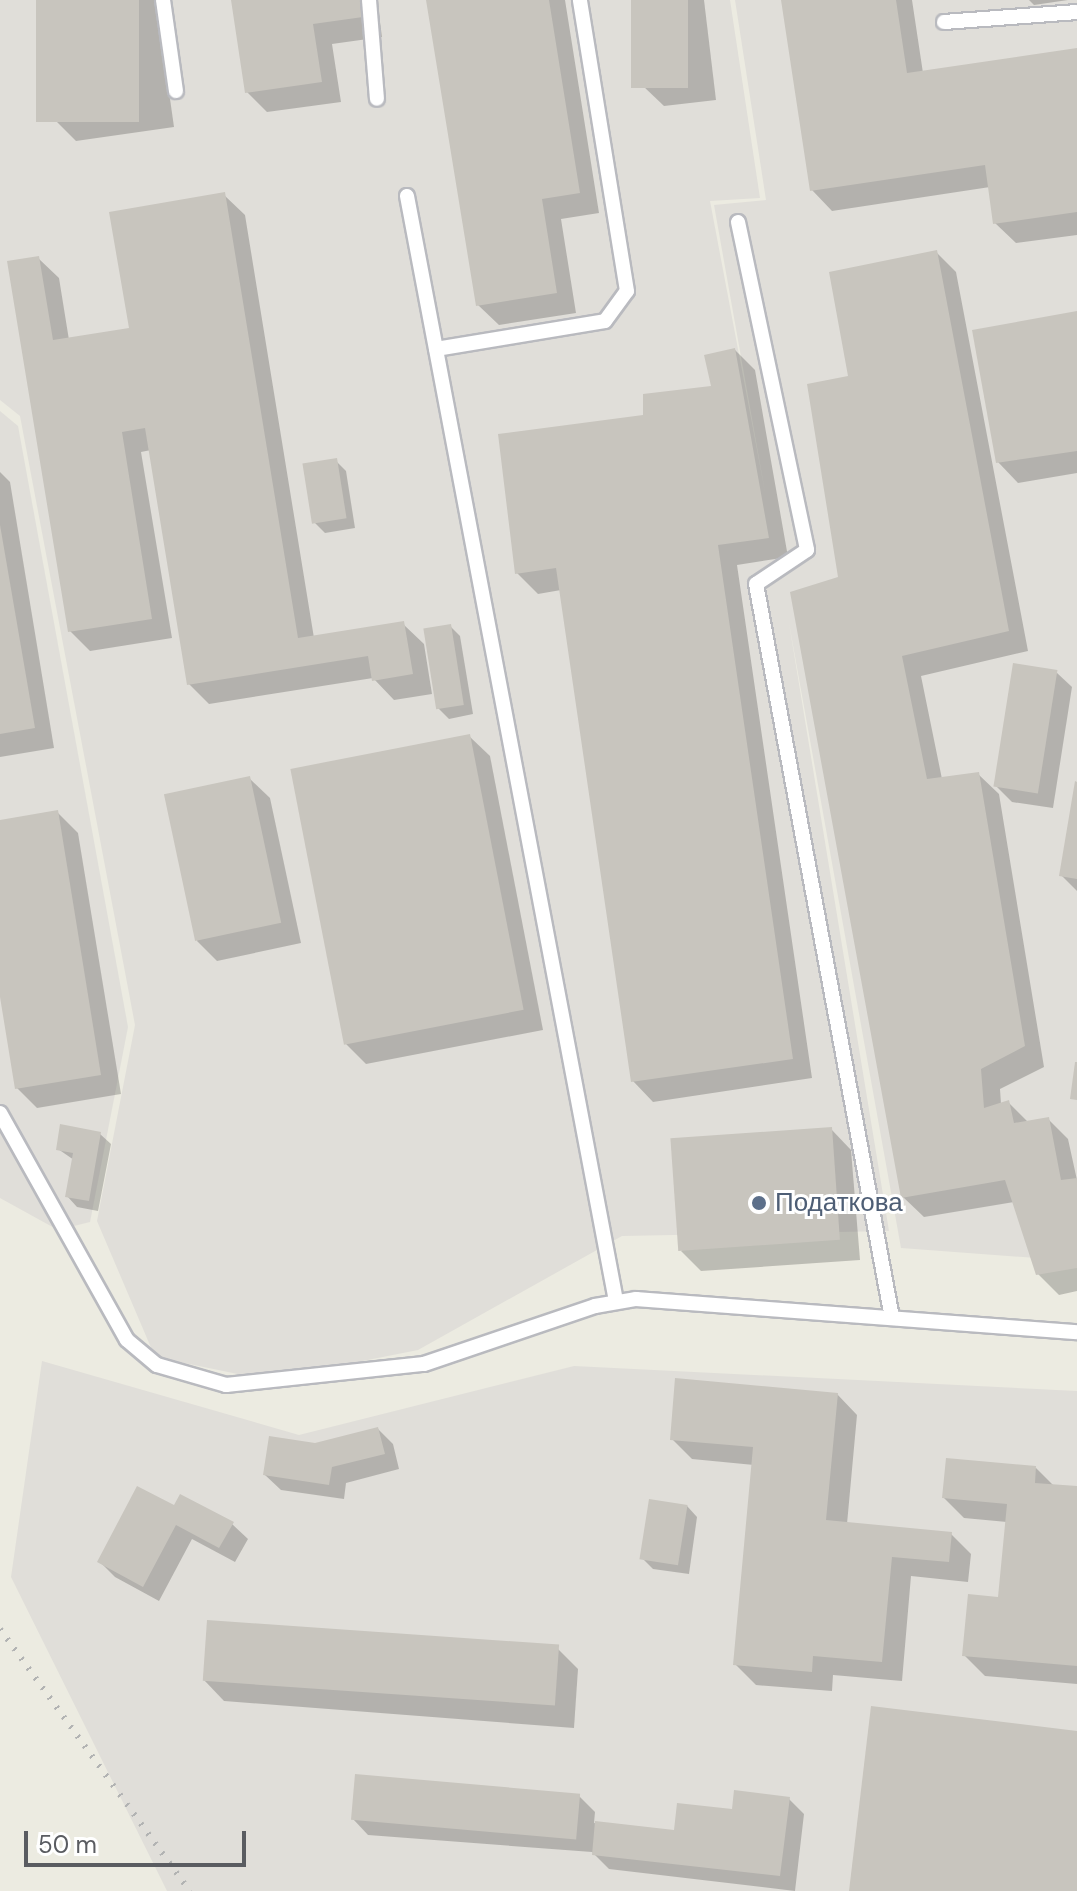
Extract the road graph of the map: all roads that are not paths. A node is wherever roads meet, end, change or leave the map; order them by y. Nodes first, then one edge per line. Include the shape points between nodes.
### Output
1 (163, 0) edge
2 (369, 0) edge
3 (580, 0) edge
4 (1077, 12) edge
5 (944, 22) dead end
6 (176, 91) dead end
7 (377, 99) dead end
8 (407, 196) dead end
9 (738, 222) dead end
10 (436, 349) junction
11 (0, 1113) edge
12 (616, 1301) junction
13 (892, 1318) junction
14 (1077, 1332) edge

1 - 6 lane
2 - 7 lane
3 - 10 lane via 627,291 605,321
4 - 5 lane
8 - 10 lane
9 - 13 lane via 807,550 756,584
10 - 12 lane
11 - 12 lane via 127,1340 157,1365 191,1377 226,1385 271,1383 424,1364
12 - 13 lane
13 - 14 lane

